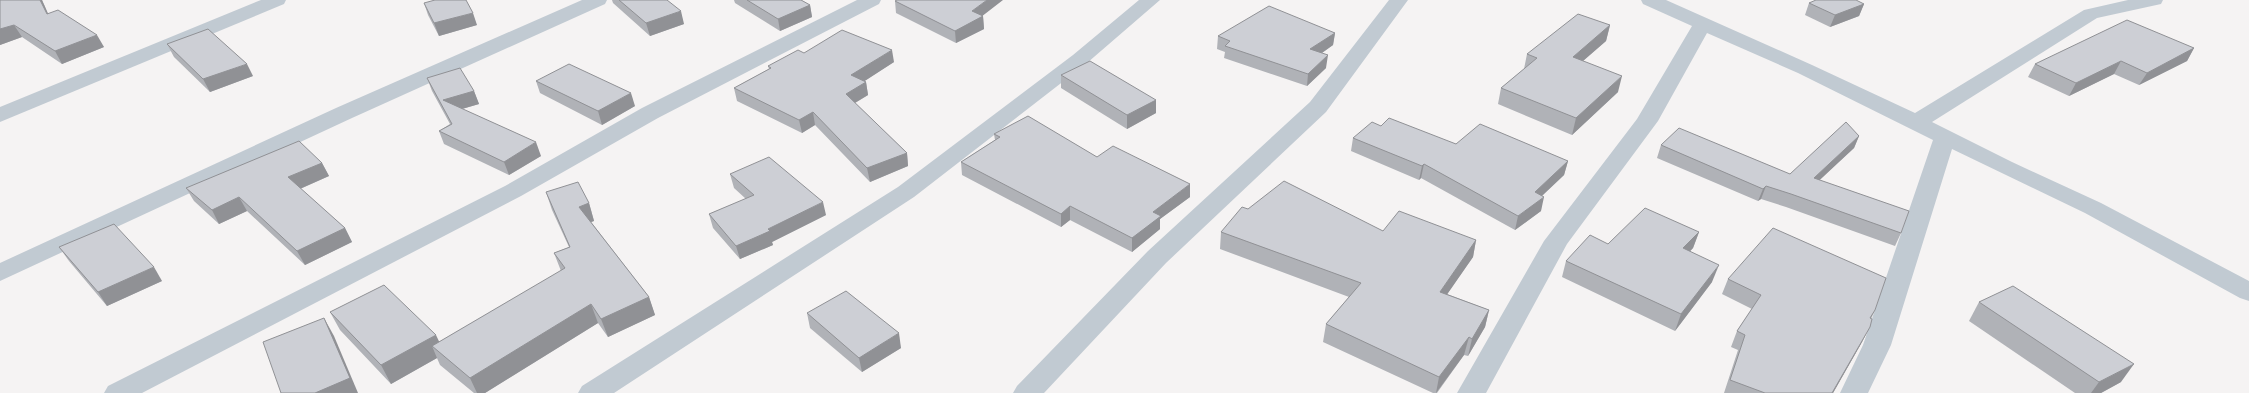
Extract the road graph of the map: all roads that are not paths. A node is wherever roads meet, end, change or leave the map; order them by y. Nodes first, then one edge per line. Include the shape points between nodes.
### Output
1 (277, 0) edge
2 (598, 0) edge
3 (872, 0) edge
4 (1151, 0) edge
5 (1399, 0) edge
6 (1696, 0) edge
7 (2154, 0) edge
8 (1658, 4) edge
9 (1702, 25) junction
10 (0, 115) edge
11 (1916, 122) junction
12 (1946, 137) junction
13 (0, 273) edge
14 (2217, 274) junction
15 (2249, 274) edge
16 (2249, 292) edge
17 (118, 393) edge
18 (592, 393) edge
19 (1027, 393) edge
20 (1471, 393) edge
21 (1854, 393) edge

1 - 10 street
2 - 13 street via 344,113
3 - 17 street via 650,113 513,191
4 - 18 street via 1080,59 906,192
5 - 19 street via 1318,107 1158,257
6 - 8 street
7 - 11 street via 2091,14
8 - 9 street
9 - 11 street
9 - 20 street via 1646,121 1556,241
11 - 12 street
12 - 14 street via 2093,208
12 - 21 street via 1877,345
14 - 15 street
14 - 16 street

